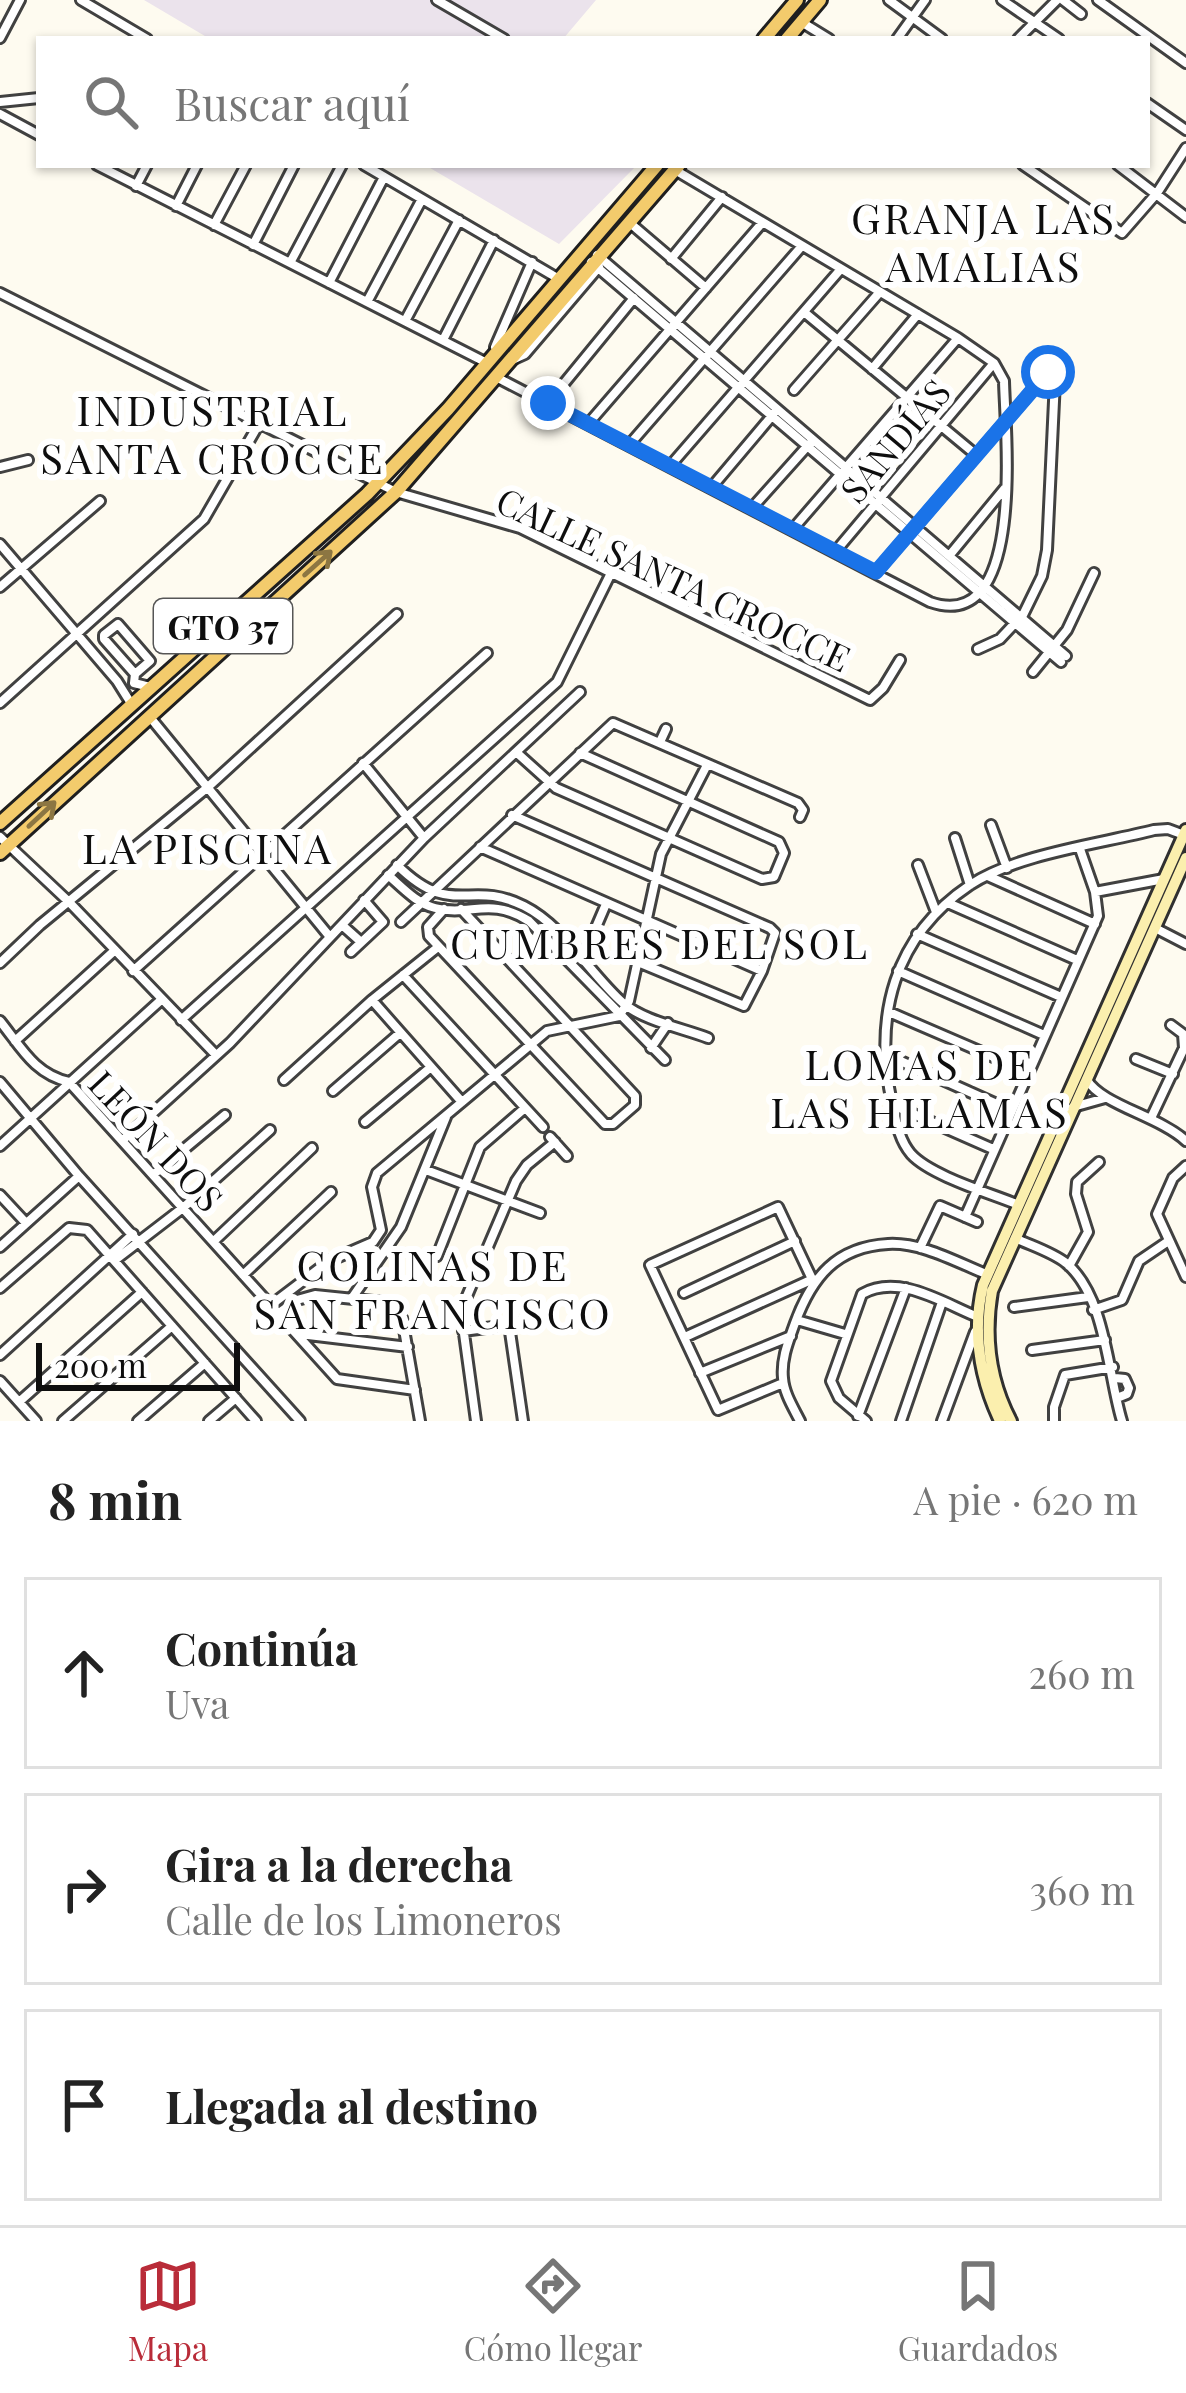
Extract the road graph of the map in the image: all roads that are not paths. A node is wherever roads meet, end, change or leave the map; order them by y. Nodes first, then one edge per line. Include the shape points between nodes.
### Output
1 (20, 0) edge
2 (81, 0) edge
3 (437, 0) edge
4 (797, 0) edge
5 (820, 0) edge
6 (889, 0) edge
7 (925, 0) edge
8 (1002, 0) edge
9 (1060, 0) edge
10 (1098, 0) edge
11 (1082, 14) dead end
12 (913, 17) junction
13 (802, 22) junction
14 (1036, 22) junction
15 (142, 36) edge
16 (499, 36) edge
17 (767, 36) edge
18 (790, 36) edge
19 (824, 36) edge
20 (899, 36) edge
21 (938, 36) edge
22 (1021, 36) edge
23 (1055, 36) edge
24 (1143, 36) edge
25 (0, 38) edge
26 (1150, 42) edge
27 (1186, 63) edge
28 (36, 98) edge
29 (0, 102) edge
30 (1150, 105) edge
31 (0, 114) edge
32 (1186, 130) edge
33 (36, 133) edge
34 (1186, 148) edge
35 (110, 168) edge
36 (145, 168) edge
37 (195, 168) edge
38 (244, 168) edge
39 (292, 168) edge
40 (340, 168) edge
41 (369, 168) edge
42 (654, 168) edge
43 (676, 168) edge
44 (678, 168) edge
45 (1030, 168) edge
46 (1122, 168) edge
47 (384, 177) junction
48 (136, 186) junction
49 (1157, 193) junction
50 (722, 197) junction
51 (422, 199) junction
52 (176, 206) junction
53 (1186, 217) edge
54 (459, 220) junction
55 (630, 223) junction
56 (762, 223) junction
57 (214, 225) junction
58 (494, 240) junction
59 (253, 245) junction
60 (801, 247) junction
61 (584, 250) junction
62 (671, 259) junction
63 (532, 262) junction
64 (599, 262) junction
65 (290, 263) junction
66 (840, 270) junction
67 (559, 279) junction
68 (329, 283) junction
69 (706, 288) junction
70 (0, 293) edge
71 (879, 293) junction
72 (634, 298) junction
73 (367, 302) junction
74 (804, 312) junction
75 (918, 314) junction
76 (405, 322) junction
77 (673, 325) junction
78 (958, 338) junction
79 (443, 340) junction
80 (838, 341) junction
81 (706, 353) junction
82 (488, 361) junction
83 (994, 363) junction
84 (872, 370) junction
85 (496, 377) junction
86 (742, 383) junction
87 (794, 390) dead end
88 (906, 400) junction
89 (548, 403) junction
90 (775, 412) junction
91 (1005, 418) junction
92 (260, 422) junction
93 (588, 424) junction
94 (940, 428) junction
95 (810, 442) junction
96 (629, 445) junction
97 (975, 454) junction
98 (28, 460) dead end
99 (670, 466) junction
100 (0, 467) edge
101 (843, 471) junction
102 (379, 482) junction
103 (1005, 487) junction
104 (711, 488) junction
105 (396, 492) junction
106 (100, 501) dead end
107 (878, 501) junction
108 (752, 508) junction
109 (792, 530) junction
110 (912, 530) junction
111 (0, 544) edge
112 (835, 552) junction
113 (949, 556) junction
114 (21, 569) junction
115 (876, 572) junction
116 (611, 573) junction
117 (1094, 573) dead end
118 (0, 587) edge
119 (982, 590) junction
120 (397, 614) dead end
121 (1018, 620) junction
122 (77, 634) junction
123 (978, 649) dead end
124 (1053, 650) junction
125 (487, 653) dead end
126 (1064, 659) dead end
127 (900, 660) dead end
128 (1033, 672) dead end
129 (135, 674) junction
130 (154, 687) junction
131 (580, 692) dead end
132 (136, 702) junction
133 (0, 703) edge
134 (149, 716) junction
135 (666, 729) dead end
136 (661, 742) junction
137 (516, 752) junction
138 (580, 752) junction
139 (363, 764) junction
140 (706, 765) junction
141 (546, 782) junction
142 (208, 787) junction
143 (688, 801) junction
144 (512, 815) junction
145 (408, 817) junction
146 (800, 817) dead end
147 (0, 823) edge
148 (992, 825) dead end
149 (1185, 832) edge
150 (668, 837) junction
151 (424, 838) junction
152 (955, 838) dead end
153 (3, 845) edge
154 (480, 847) junction
155 (1080, 849) junction
156 (263, 855) junction
157 (1185, 862) edge
158 (398, 865) junction
159 (918, 865) dead end
160 (1007, 868) junction
161 (388, 875) junction
162 (988, 876) junction
163 (653, 878) junction
164 (1165, 879) junction
165 (970, 885) junction
166 (430, 892) junction
167 (1095, 892) junction
168 (364, 900) junction
169 (69, 902) junction
170 (420, 902) junction
171 (948, 903) junction
172 (606, 904) junction
173 (306, 907) junction
174 (444, 909) junction
175 (461, 909) junction
176 (936, 912) junction
177 (645, 920) junction
178 (400, 922) dead end
179 (1095, 924) junction
180 (342, 925) junction
181 (1155, 928) junction
182 (917, 934) junction
183 (329, 937) junction
184 (361, 942) junction
185 (1186, 944) edge
186 (438, 947) junction
187 (115, 951) junction
188 (351, 952) dead end
189 (582, 960) junction
190 (1077, 960) junction
191 (638, 962) junction
192 (0, 963) edge
193 (133, 970) junction
194 (762, 970) junction
195 (898, 970) junction
196 (403, 975) junction
197 (1125, 980) junction
198 (1060, 998) junction
199 (161, 1000) junction
200 (372, 1000) junction
201 (628, 1006) junction
202 (889, 1012) junction
203 (619, 1016) junction
204 (181, 1020) junction
205 (0, 1021) edge
206 (668, 1023) junction
207 (566, 1024) junction
208 (1171, 1025) dead end
209 (400, 1033) junction
210 (1044, 1036) junction
211 (708, 1038) dead end
212 (15, 1041) junction
213 (1185, 1042) edge
214 (528, 1043) junction
215 (651, 1048) junction
216 (216, 1055) junction
217 (886, 1055) junction
218 (1136, 1058) dead end
219 (665, 1060) dead end
220 (431, 1067) junction
221 (1028, 1072) junction
222 (494, 1074) junction
223 (1173, 1074) junction
224 (1086, 1077) junction
225 (284, 1080) dead end
226 (0, 1082) edge
227 (69, 1082) junction
228 (333, 1091) dead end
229 (1106, 1098) junction
230 (462, 1102) junction
231 (892, 1105) junction
232 (525, 1108) junction
233 (1072, 1108) junction
234 (1010, 1110) junction
235 (224, 1115) dead end
236 (446, 1115) junction
237 (1152, 1117) junction
238 (31, 1118) junction
239 (365, 1122) dead end
240 (543, 1127) dead end
241 (270, 1130) dead end
242 (423, 1135) junction
243 (122, 1140) junction
244 (1186, 1141) edge
245 (436, 1142) junction
246 (0, 1146) edge
247 (312, 1148) dead end
248 (993, 1149) junction
249 (567, 1156) dead end
250 (1099, 1162) dead end
251 (1186, 1166) edge
252 (425, 1170) junction
253 (153, 1175) junction
254 (79, 1176) junction
255 (466, 1185) junction
256 (977, 1187) junction
257 (331, 1192) dead end
258 (0, 1195) edge
259 (508, 1203) junction
260 (1022, 1206) junction
261 (184, 1207) junction
262 (540, 1213) dead end
263 (965, 1216) junction
264 (977, 1222) dead end
265 (26, 1223) junction
266 (1014, 1237) junction
267 (136, 1238) junction
268 (214, 1241) junction
269 (795, 1241) junction
270 (373, 1242) junction
271 (1168, 1242) junction
272 (0, 1247) edge
273 (920, 1248) junction
274 (384, 1250) junction
275 (437, 1256) dead end
276 (112, 1257) junction
277 (1069, 1266) junction
278 (986, 1274) junction
279 (243, 1275) junction
280 (1186, 1277) edge
281 (813, 1279) junction
282 (0, 1288) edge
283 (905, 1288) junction
284 (142, 1292) junction
285 (684, 1293) dead end
286 (1088, 1297) junction
287 (352, 1298) junction
288 (942, 1302) junction
289 (271, 1305) junction
290 (1014, 1307) dead end
291 (1093, 1310) junction
292 (279, 1313) junction
293 (797, 1319) junction
294 (539, 1321) dead end
295 (978, 1322) junction
296 (509, 1325) junction
297 (172, 1326) junction
298 (463, 1331) junction
299 (299, 1334) junction
300 (845, 1334) junction
301 (790, 1336) junction
302 (684, 1338) junction
303 (1105, 1340) junction
304 (408, 1347) junction
305 (1032, 1350) dead end
306 (0, 1355) edge
307 (205, 1363) junction
308 (1114, 1372) junction
309 (700, 1373) junction
310 (0, 1381) edge
311 (783, 1383) junction
312 (415, 1390) junction
313 (236, 1398) junction
314 (19, 1402) junction
315 (993, 1405) junction
316 (862, 1419) edge
317 (36, 1421) edge
318 (63, 1421) edge
319 (138, 1421) edge
320 (209, 1421) edge
321 (256, 1421) edge
322 (300, 1421) edge
323 (420, 1421) edge
324 (476, 1421) edge
325 (523, 1421) edge
326 (800, 1421) edge
327 (901, 1421) edge
328 (942, 1421) edge
329 (989, 1421) edge
330 (1000, 1421) edge
331 (1011, 1421) edge
332 (1054, 1421) edge
333 (1122, 1421) edge

1 - 25 street
2 - 15 street
3 - 16 street
4 - 17 main road
5 - 13 main road
6 - 12 street
7 - 12 street
8 - 14 street
9 - 11 street
9 - 14 street
10 - 24 street
12 - 20 street
12 - 21 street
13 - 18 main road
13 - 19 street
14 - 22 street
14 - 23 street
26 - 27 street
28 - 29 street
30 - 32 street
31 - 33 street
34 - 49 street
35 - 48 street
36 - 48 street
37 - 52 street
38 - 57 street
39 - 59 street
40 - 65 street
41 - 47 street
42 - 61 main road, GTO 37
43 - 55 main road, GTO 37
44 - 50 street
45 - 49 street via 1121,233
46 - 49 street
47 - 51 street
47 - 68 street
48 - 52 street
49 - 53 street
50 - 56 street
50 - 62 street
51 - 54 street
51 - 73 street
52 - 57 street
54 - 58 street
54 - 76 street
55 - 62 street
55 - 64 main road, GTO 37
56 - 60 street
56 - 69 street
57 - 59 street
58 - 63 street
58 - 79 street
59 - 65 street
60 - 66 street
60 - 81 street
61 - 64 street
61 - 67 main road, GTO 37
62 - 69 street
63 - 67 street
63 - 82 street
64 - 72 street
64 - 77 street
64 - 85 main road, GTO 37
65 - 68 street
66 - 71 street
66 - 74 street
67 - 82 main road, GTO 37
68 - 73 street
69 - 77 street
70 - 92 street, CALLE SANTA CROCCE
71 - 75 street
71 - 80 street
72 - 77 street
72 - 89 street
73 - 76 street
74 - 80 street
74 - 86 street
75 - 78 street
75 - 84 street
76 - 79 street
77 - 81 street
77 - 93 street
78 - 83 street
78 - 88 street
79 - 82 street
80 - 84 street
80 - 87 street
81 - 86 street
81 - 96 street
82 - 102 main road, GTO 37
83 - 91 street via 1003,376
83 - 94 street, SANDÍAS
84 - 88 street
85 - 89 street
85 - 105 main road, GTO 37
86 - 90 street
86 - 99 street
88 - 94 street
88 - 101 street
89 - 93 street
90 - 95 street
90 - 104 street
91 - 97 street
91 - 103 street
91 - 121 street via 1048,372 1055,380 1047,550
92 - 102 street, CALLE SANTA CROCCE
92 - 122 street via 210,513
93 - 96 street
94 - 97 street
94 - 107 street, SANDÍAS
95 - 101 street
95 - 108 street
96 - 99 street
97 - 110 street
98 - 100 street
99 - 104 street
101 - 107 street
101 - 109 street
102 - 105 street, CALLE SANTA CROCCE
102 - 130 main road, GTO 37
103 - 113 street
103 - 119 street via 1000,554
104 - 108 street
105 - 116 street, CALLE SANTA CROCCE via 520,528
134 -> 105 main road, GTO 37
106 - 114 street
107 - 110 street
107 - 112 street, SANDÍAS
108 - 109 street
109 - 112 street
110 - 113 street
110 - 115 street
110 - 119 street
111 - 114 street
112 - 115 street
113 - 119 street
114 - 118 street
114 - 122 street
115 - 119 street via 938,605 954,606
116 - 127 street, CALLE SANTA CROCCE via 870,700
116 - 145 street via 556,682
117 - 124 street
119 - 121 street
120 - 142 street
121 - 123 street
121 - 124 street
122 - 132 street
122 - 133 street
124 - 126 street
124 - 128 street
125 - 139 street
129 - 129 street via 104,640 118,624 150,661
129 - 130 street via 134,683
130 - 132 main road, GTO 37
131 - 137 street
132 - 147 main road, GTO 37
134 - 142 street
153 -> 134 main road, GTO 37
135 - 136 street
136 - 138 street via 613,723
136 - 140 street
137 - 141 street
137 - 151 street
138 - 141 street
138 - 143 street
139 - 145 street
139 - 156 street
140 - 143 street
140 - 146 street via 798,802
141 - 144 street
141 - 150 street
142 - 156 street
142 - 169 street
143 - 150 street
143 - 150 street via 783,846 774,877
144 - 154 street
144 - 163 street
145 - 151 street
145 - 173 street
148 - 160 street
149 - 155 street via 1162,829
149 - 164 street
150 - 163 street
151 - 158 street
152 - 165 street
153 - 169 street
154 - 166 street
154 - 172 street
155 - 160 street
155 - 167 street
156 - 173 street
156 - 193 street
157 - 181 street
158 - 161 street
158 - 166 street
159 - 176 street
160 - 162 street
161 - 168 street
161 - 170 street
162 - 165 street
162 - 179 street
163 - 177 street
163 - 194 street via 770,928 775,938
164 - 167 street
164 - 197 street
165 - 171 street
166 - 170 street
166 - 189 street via 525,906
167 - 179 street
168 - 180 street
168 - 184 street via 383,920
169 - 187 street
169 - 192 street
170 - 174 street
170 - 178 street
171 - 176 street
171 - 190 street
172 - 177 street
172 - 189 street
173 - 183 street
173 - 204 street
174 - 175 street
174 - 186 street via 428,927
175 - 203 street via 489,906 529,921
175 - 207 street
176 - 182 street
177 - 191 street
177 - 194 street
179 - 190 street
180 - 183 street
180 - 184 street
181 - 185 street
181 - 197 street
182 - 195 street
182 - 198 street
183 - 216 street
184 - 188 street
186 - 196 street
186 - 214 street
187 - 193 street
187 - 212 street
189 - 201 street
190 - 198 street
191 - 194 street via 741,1006
191 - 201 street
193 - 199 street
195 - 202 street
195 - 210 street
196 - 200 street
196 - 222 street
197 - 224 street
197 - 260 street
198 - 210 street
199 - 204 street
199 - 227 street
200 - 209 street
200 - 225 street
201 - 203 street
201 - 206 street
202 - 217 street
202 - 221 street
203 - 207 street
203 - 215 street
204 - 216 street
205 - 212 street, LEÓN DOS
206 - 211 street
206 - 215 street
207 - 214 street
207 - 214 street via 636,1099 613,1124
208 - 213 street
209 - 220 street
209 - 228 street
210 - 221 street
212 - 227 street, LEÓN DOS via 42,1072
213 - 223 street
214 - 222 street
215 - 219 street
216 - 243 street
217 - 231 street
217 - 234 street
218 - 223 street
220 - 230 street
220 - 239 street
221 - 234 street
222 - 230 street
222 - 232 street
223 - 237 street
224 - 229 street
224 - 233 street
226 - 238 street
227 - 238 street
227 - 243 street, LEÓN DOS
229 - 233 street
229 - 237 street
230 - 236 street
231 - 248 street
231 - 256 street via 916,1159
232 - 240 street
232 - 255 street via 485,1141
233 - 260 street
234 - 248 street
235 - 253 street
236 - 242 street
236 - 245 street
237 - 244 street
238 - 246 street
238 - 254 street
241 - 261 street
242 - 245 street
242 - 270 street via 373,1180 381,1230
243 - 253 street, LEÓN DOS
245 - 252 street
247 - 268 street
248 - 256 street
249 - 259 street via 552,1139 523,1170
250 - 277 street via 1077,1182 1088,1232
251 - 271 street via 1158,1209
252 - 255 street
252 - 274 street
253 - 261 street, LEÓN DOS
254 - 265 street
254 - 267 street
255 - 259 street
255 - 275 street
256 - 260 street
256 - 263 street
257 - 279 street
258 - 265 street
259 - 262 street
259 - 298 street via 464,1303
260 - 266 street
260 - 278 street
261 - 267 street
261 - 268 street, LEÓN DOS
263 - 264 street
263 - 273 street via 940,1206
265 - 272 street
266 - 277 street
266 - 331 street via 995,1280 988,1326 992,1373
267 - 276 street
267 - 322 street
268 - 279 street, LEÓN DOS
269 - 281 street
269 - 285 street
269 - 302 street via 775,1207 653,1261 650,1272
270 - 274 street
270 - 289 street via 328,1261
271 - 280 street
271 - 291 street via 1139,1261 1122,1300
273 - 278 street
273 - 281 street via 870,1246
274 - 287 street
276 - 282 street via 75,1226
276 - 284 street
276 - 306 street
277 - 286 street
278 - 295 street
279 - 289 street, LEÓN DOS
281 - 293 street
281 - 302 street
283 - 288 street
283 - 300 street via 862,1294
283 - 316 street
284 - 297 street
284 - 314 street
286 - 290 street
286 - 291 street
287 - 292 street via 310,1295
287 - 304 street via 394,1307
288 - 295 street
288 - 327 street
289 - 292 street, LEÓN DOS
291 - 303 street
292 - 299 street, LEÓN DOS
293 - 300 street
293 - 301 street
294 - 296 street
295 - 315 street
295 - 328 street
296 - 298 street
296 - 325 street
297 - 307 street
297 - 318 street
298 - 324 street
299 - 304 street
299 - 312 street, LEÓN DOS via 341,1382
300 - 316 street via 831,1381
301 - 309 street
301 - 311 street
302 - 309 street
303 - 305 street
303 - 308 street
304 - 312 street
307 - 313 street
307 - 319 street
308 - 332 street via 1065,1375
308 - 333 street
309 - 311 street via 720,1411
310 - 314 street
311 - 326 street
312 - 323 street
313 - 320 street
313 - 321 street
314 - 317 street
315 - 329 street
315 - 330 street

